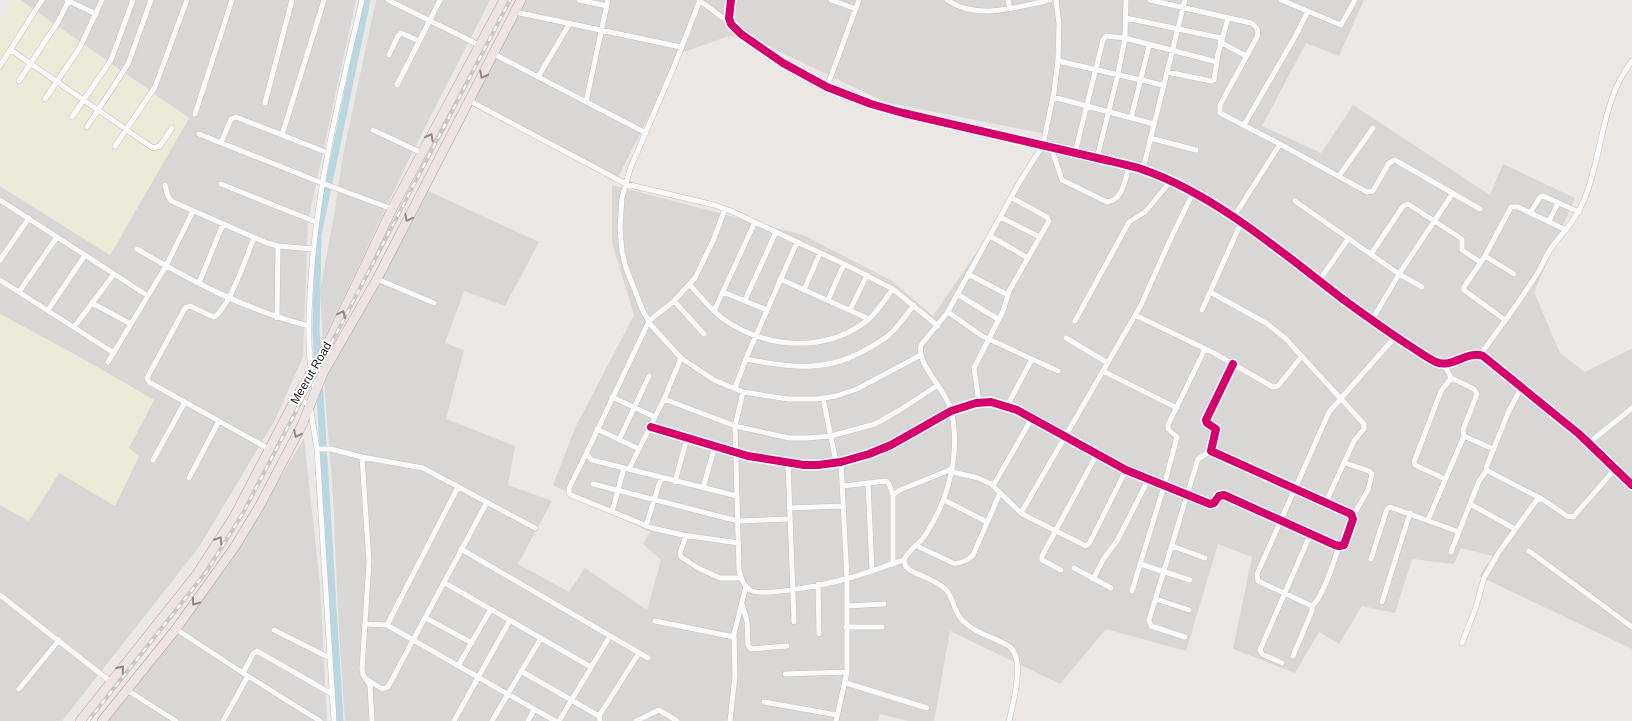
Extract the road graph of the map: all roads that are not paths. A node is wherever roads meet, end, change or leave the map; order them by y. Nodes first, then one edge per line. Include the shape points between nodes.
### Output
1 (42, 0) edge
2 (68, 0) edge
3 (102, 0) edge
4 (133, 0) edge
5 (151, 0) edge
6 (187, 0) edge
7 (232, 0) edge
8 (292, 0) edge
9 (324, 0) edge
10 (362, 0) edge
11 (388, 0) edge
12 (440, 0) edge
13 (504, 0) edge
14 (522, 0) edge
15 (579, 0) edge
16 (608, 0) edge
17 (699, 0) edge
18 (731, 0) edge
19 (831, 0) edge
20 (859, 0) edge
21 (947, 0) edge
22 (1008, 0) edge
23 (1050, 0) edge
24 (1056, 0) edge
25 (1126, 0) edge
26 (1150, 0) edge
27 (1185, 0) edge
28 (1281, 0) edge
29 (1355, 0) edge
30 (607, 6) junction
31 (1183, 8) junction
32 (856, 9) junction
33 (1010, 9) junction
34 (1308, 11) junction
35 (515, 12) junction
36 (96, 14) junction
37 (1126, 18) junction
38 (1228, 18) junction
39 (430, 20) junction
40 (570, 23) junction
41 (731, 24) junction
42 (1176, 29) junction
43 (602, 30) junction
44 (1125, 38) junction
45 (1221, 40) junction
46 (419, 41) junction
47 (480, 45) junction
48 (1149, 46) junction
49 (681, 47) junction
50 (11, 50) junction
51 (1171, 51) junction
52 (389, 54) dead end
53 (494, 54) junction
54 (1246, 56) junction
55 (1058, 61) junction
56 (1632, 61) edge
57 (1217, 62) junction
58 (31, 63) junction
59 (0, 66) edge
60 (1096, 69) junction
61 (1166, 72) junction
62 (1118, 74) junction
63 (538, 77) junction
64 (1142, 80) junction
65 (19, 81) dead end
66 (57, 81) junction
67 (397, 85) dead end
68 (1163, 85) junction
69 (826, 87) junction
70 (1053, 97) junction
71 (45, 99) dead end
72 (84, 99) junction
73 (470, 101) junction
74 (586, 102) junction
75 (265, 103) dead end
76 (1086, 106) junction
77 (99, 110) junction
78 (1109, 112) junction
79 (194, 114) dead end
80 (72, 117) dead end
81 (1131, 118) junction
82 (1154, 124) junction
83 (1244, 125) junction
84 (87, 127) dead end
85 (172, 128) dead end
86 (1373, 128) dead end
87 (127, 130) junction
88 (373, 130) dead end
89 (646, 133) junction
90 (199, 134) dead end
91 (282, 135) junction
92 (1150, 138) junction
93 (220, 143) junction
94 (1280, 144) junction
95 (1043, 145) junction
96 (115, 146) dead end
97 (1051, 147) junction
98 (1196, 150) dead end
99 (328, 153) junction
100 (422, 153) junction
101 (1075, 153) junction
102 (1097, 158) junction
103 (1129, 166) junction
104 (1142, 169) junction
105 (1339, 176) junction
106 (1171, 181) junction
107 (221, 184) dead end
108 (323, 184) junction
109 (626, 184) junction
110 (165, 185) dead end
111 (1193, 193) junction
112 (1453, 193) junction
113 (1012, 198) junction
114 (0, 200) edge
115 (1295, 201) dead end
116 (1558, 203) junction
117 (392, 209) junction
118 (725, 209) junction
119 (1480, 209) dead end
120 (193, 211) junction
121 (1578, 212) junction
122 (1530, 213) junction
123 (1000, 217) junction
124 (28, 218) junction
125 (1233, 218) junction
126 (1435, 220) junction
127 (316, 222) junction
128 (755, 222) junction
129 (1548, 222) junction
130 (1241, 223) junction
131 (223, 224) junction
132 (1566, 230) junction
133 (776, 232) junction
134 (990, 236) junction
135 (57, 237) junction
136 (1040, 237) junction
137 (254, 238) junction
138 (1348, 239) junction
139 (797, 242) junction
140 (278, 246) junction
141 (137, 249) dead end
142 (313, 249) junction
143 (820, 253) junction
144 (1371, 254) junction
145 (85, 255) junction
146 (1485, 256) junction
147 (1028, 258) junction
148 (0, 260) edge
149 (1480, 262) junction
150 (844, 264) junction
151 (166, 266) junction
152 (114, 274) junction
153 (968, 274) junction
154 (1399, 274) junction
155 (1514, 274) dead end
156 (867, 275) junction
157 (377, 279) junction
158 (780, 279) junction
159 (0, 280) edge
160 (1319, 281) junction
161 (199, 283) junction
162 (690, 285) junction
163 (1422, 287) dead end
164 (893, 289) junction
165 (804, 290) junction
166 (19, 292) junction
167 (722, 292) junction
168 (1210, 292) junction
169 (957, 294) junction
170 (1008, 295) junction
171 (148, 296) junction
172 (228, 299) junction
173 (745, 300) junction
174 (828, 300) junction
175 (674, 301) junction
176 (92, 303) junction
177 (434, 303) dead end
178 (914, 305) junction
179 (48, 310) junction
180 (767, 310) junction
181 (850, 310) junction
182 (1202, 310) dead end
183 (714, 311) junction
184 (948, 312) junction
185 (1135, 315) junction
186 (277, 318) junction
187 (869, 319) junction
188 (998, 319) junction
189 (1076, 320) dead end
190 (1372, 320) junction
191 (1505, 320) junction
192 (649, 321) junction
193 (131, 324) junction
194 (309, 326) junction
195 (938, 326) junction
196 (74, 327) junction
197 (704, 334) dead end
198 (755, 337) junction
199 (1395, 337) junction
200 (1066, 338) dead end
201 (988, 339) junction
202 (1205, 349) junction
203 (114, 353) junction
204 (921, 355) junction
205 (1480, 355) junction
206 (1302, 356) junction
207 (681, 358) junction
208 (746, 359) junction
209 (1032, 359) junction
210 (108, 362) dead end
211 (1108, 363) junction
212 (1233, 364) junction
213 (1444, 364) junction
214 (1058, 371) dead end
215 (1102, 371) junction
216 (312, 373) junction
217 (649, 376) dead end
218 (1451, 378) junction
219 (938, 386) junction
220 (735, 388) junction
221 (1521, 388) junction
222 (316, 389) junction
223 (743, 392) junction
224 (296, 397) junction
225 (612, 397) junction
226 (823, 398) junction
227 (1340, 398) junction
228 (664, 400) junction
229 (185, 402) junction
230 (979, 403) junction
231 (310, 406) junction
232 (1007, 406) junction
233 (634, 407) junction
234 (1177, 408) junction
235 (1632, 408) edge
236 (951, 411) junction
237 (655, 417) junction
238 (1032, 418) junction
239 (219, 421) junction
240 (736, 426) junction
241 (650, 427) junction
242 (597, 430) junction
243 (831, 436) junction
244 (1065, 436) junction
245 (1464, 436) junction
246 (687, 438) junction
247 (619, 440) junction
248 (1589, 443) junction
249 (715, 446) junction
250 (321, 448) junction
251 (269, 449) junction
252 (639, 449) junction
253 (1493, 449) junction
254 (1211, 451) junction
255 (736, 452) junction
256 (586, 454) junction
257 (1097, 454) junction
258 (362, 457) junction
259 (153, 460) dead end
260 (788, 462) junction
261 (839, 462) junction
262 (1345, 463) junction
263 (1616, 468) junction
264 (627, 469) junction
265 (952, 470) junction
266 (1126, 470) junction
267 (1487, 470) junction
268 (189, 478) dead end
269 (660, 478) junction
270 (1445, 479) junction
271 (1148, 480) junction
272 (675, 482) junction
273 (868, 483) junction
274 (593, 484) dead end
275 (1632, 485) edge
276 (842, 486) junction
277 (993, 486) junction
278 (1164, 486) junction
279 (458, 487) junction
280 (703, 488) junction
281 (1295, 488) junction
282 (618, 490) junction
283 (1000, 493) junction
284 (893, 495) junction
285 (737, 496) junction
286 (1187, 496) junction
287 (1540, 498) junction
288 (654, 500) junction
289 (944, 500) junction
290 (487, 502) junction
291 (1326, 502) junction
292 (1470, 504) junction
293 (842, 506) junction
294 (789, 508) junction
295 (612, 512) junction
296 (1021, 513) junction
297 (1410, 513) junction
298 (1353, 516) junction
299 (789, 519) junction
300 (1281, 520) junction
301 (1428, 520) junction
302 (738, 521) junction
303 (987, 522) junction
304 (646, 526) junction
305 (535, 528) dead end
306 (1515, 529) junction
307 (1054, 531) junction
308 (1459, 532) junction
309 (1311, 533) junction
310 (686, 536) junction
311 (738, 543) junction
312 (917, 546) junction
313 (1172, 546) junction
314 (1340, 546) junction
315 (462, 549) junction
316 (1529, 551) dead end
317 (1451, 552) dead end
318 (1205, 558) dead end
319 (1371, 559) dead end
320 (904, 560) junction
321 (894, 563) junction
322 (1140, 564) junction
323 (1074, 568) dead end
324 (872, 570) junction
325 (1061, 570) dead end
326 (1164, 572) junction
327 (741, 578) junction
328 (847, 579) junction
329 (1093, 579) junction
330 (1190, 580) dead end
331 (444, 583) junction
332 (818, 584) junction
333 (746, 586) junction
334 (1111, 588) dead end
335 (791, 590) junction
336 (1132, 591) dead end
337 (1285, 593) junction
338 (0, 595) edge
339 (1156, 599) junction
340 (1382, 602) dead end
341 (742, 603) junction
342 (884, 604) dead end
343 (847, 606) junction
344 (1312, 606) junction
345 (491, 610) junction
346 (1189, 610) dead end
347 (426, 618) junction
348 (510, 620) junction
349 (655, 621) dead end
350 (794, 622) dead end
351 (366, 624) junction
352 (387, 625) junction
353 (846, 627) junction
354 (882, 627) dead end
355 (1632, 627) edge
356 (176, 629) junction
357 (274, 630) dead end
358 (819, 634) dead end
359 (610, 636) junction
360 (734, 637) junction
361 (1185, 637) dead end
362 (540, 638) junction
363 (59, 640) junction
364 (414, 641) junction
365 (472, 643) junction
366 (1462, 643) dead end
367 (787, 646) dead end
368 (639, 653) junction
369 (1293, 656) dead end
370 (330, 658) junction
371 (648, 658) dead end
372 (1282, 664) dead end
373 (458, 666) junction
374 (591, 667) junction
375 (521, 671) junction
376 (847, 672) junction
377 (785, 674) dead end
378 (245, 675) junction
379 (477, 677) junction
380 (368, 680) junction
381 (110, 682) junction
382 (846, 683) junction
383 (18, 689) dead end
384 (127, 690) junction
385 (332, 694) junction
386 (507, 694) junction
387 (571, 701) junction
388 (764, 702) dead end
389 (927, 708) dead end
390 (534, 710) junction
391 (599, 718) edge
392 (837, 718) edge
393 (80, 721) edge
394 (102, 721) edge
395 (176, 721) edge
396 (223, 721) edge
397 (320, 721) edge
398 (334, 721) edge
399 (372, 721) edge
400 (454, 721) edge
401 (492, 721) edge
402 (528, 721) edge
403 (555, 721) edge
404 (559, 721) edge
405 (636, 721) edge
406 (676, 721) edge
407 (730, 721) edge
408 (1009, 721) edge

1 - 50 street
2 - 36 street
2 - 58 street via 58,22
3 - 36 street
4 - 72 street via 114,54
5 - 77 street via 128,64
6 - 87 street via 155,87
7 - 79 street
8 - 75 street
9 - 91 street
10 - 99 street
11 - 39 street
12 - 39 street
13 - 47 highway, Meerut Road
14 - 35 highway, Meerut Road
15 - 30 street
16 - 30 street
17 - 41 street
17 - 49 street
18 - 41 street
19 - 32 street
20 - 32 street
21 - 33 street via 973,11
22 - 33 street
23 - 33 street
24 - 55 street
25 - 37 street
26 - 31 street
27 - 31 street
28 - 34 street
29 - 34 street via 1341,25
30 - 43 street
31 - 38 street
31 - 42 street
32 - 69 street
34 - 83 street
35 - 40 street
35 - 53 highway, Meerut Road
36 - 66 street via 80,47
37 - 42 street
37 - 44 street
38 - 45 street
38 - 54 street via 1251,23 1258,30
39 - 46 street
39 - 47 street
40 - 43 street
40 - 63 street
41 - 69 street via 784,63
42 - 45 street
42 - 51 street
43 - 49 street
43 - 74 street
44 - 48 street
44 - 60 street via 1105,37
44 - 62 street
45 - 54 street
45 - 57 street
46 - 52 street via 401,34
46 - 67 street
100 -> 47 highway, Meerut Road
48 - 51 street
48 - 64 street
49 - 89 street
50 - 58 street
50 - 59 street
51 - 57 street
51 - 61 street
53 - 63 street
53 -> 73 highway, Meerut Road
54 - 83 street via 1219,109 1220,113
55 - 60 street
55 - 70 street
56 - 121 street via 1615,90 1591,180
57 - 61 street via 1213,81
58 - 65 street
58 - 66 street
60 - 62 street
60 - 76 street
61 - 68 street
62 - 64 street
62 - 78 street
63 - 74 street
64 - 68 street
64 - 81 street
66 - 71 street
66 - 72 street
68 - 82 street
69 - 95 street via 903,113
70 - 76 street
70 - 95 street
72 - 77 street
72 - 80 street
73 - 109 street
73 -> 157 highway, Meerut Road
74 - 89 street
76 - 78 street
76 - 101 street
77 - 84 street
77 - 87 street
78 - 81 street
78 - 102 street
81 - 82 street
82 - 92 street
83 - 94 street
85 - 87 street via 157,148
86 - 105 street
87 - 96 street
88 - 100 street
89 - 109 street
90 - 93 street
91 - 93 street via 236,117 231,119
91 - 99 street
92 - 98 street
92 - 104 street
93 - 108 street
94 - 105 street
94 - 125 street
95 - 97 street
95 - 113 street
97 - 101 street
97 - 103 street via 1062,180 1107,202 1117,199
99 - 108 street
100 - 117 highway, Meerut Road
101 - 102 street
102 - 103 street
103 - 104 street
104 - 106 street
105 - 112 street via 1369,193 1388,163 1395,160
106 - 111 street
106 - 189 street via 1144,213 1130,222
107 - 127 street
108 - 117 street
108 - 127 street
109 - 118 street
109 - 192 street via 620,210 622,252
110 - 120 street via 171,201
111 - 125 street
111 - 185 street
112 - 119 street
112 - 126 street
113 - 123 street
113 - 136 street via 1047,218 1049,222
114 - 124 street
115 - 138 street
116 - 121 street
116 - 122 street via 1542,196
116 - 129 street
216 -> 117 highway, Meerut Road
118 - 128 street
118 - 162 street via 706,257
120 - 131 street
120 - 151 street
121 - 132 street
122 - 129 street
122 - 146 street via 1510,207
123 - 134 street
123 - 136 street
124 - 135 street
124 - 148 street
125 - 130 street
126 - 144 street via 1405,204
126 - 149 street via 1462,239 1462,251
126 - 154 street
127 - 142 street
128 - 133 street
128 - 167 street
129 - 132 street
130 - 160 street
130 - 168 street
131 - 137 street
131 - 161 street
132 - 191 street via 1548,252 1536,276
133 - 139 street
133 - 173 street
134 - 147 street
134 - 153 street
135 - 145 street
135 - 166 street
136 - 147 street
137 - 140 street
137 - 172 street
138 - 144 street
138 - 160 street
139 - 143 street
139 - 158 street
140 - 142 street
140 - 186 street
141 - 151 street
142 - 194 street
143 - 150 street
143 - 165 street
144 - 154 street
145 - 152 street
145 - 179 street
146 - 149 street
146 - 155 street
147 - 170 street
149 - 191 street via 1464,289
150 - 156 street
150 - 174 street
151 - 161 street
151 - 171 street
152 - 171 street
152 - 176 street
153 - 169 street
153 - 170 street
154 - 163 street
154 - 190 street
156 - 164 street
156 - 181 street
157 - 177 street
157 - 222 highway, Meerut Road
158 - 165 street
158 - 180 street
159 - 166 street
160 - 190 street
161 - 172 street
162 - 175 street
162 - 183 street
164 - 178 street
164 - 187 street
165 - 174 street
166 - 179 street
167 - 173 street
167 - 183 street
168 - 182 street
168 - 206 street via 1266,323
169 - 184 street
169 - 188 street
170 - 188 street
171 - 193 street
172 - 186 street
172 - 229 street via 214,317 190,306 185,308 148,376 149,382
173 - 180 street
174 - 181 street
175 - 192 street
175 - 197 street
176 - 193 street
176 - 196 street
178 - 195 street
178 - 208 street via 888,336 846,359 800,367
179 - 196 street
180 - 198 street
181 - 187 street
183 - 198 street
184 - 195 street
184 - 201 street
185 - 202 street
185 - 211 street
186 - 194 street
187 - 198 street via 840,337 813,343 778,343
188 - 201 street
190 - 199 street
191 - 205 street
192 - 207 street
192 - 225 street
193 - 203 street
194 - 216 street
195 - 204 street via 921,345
196 - 203 street
198 - 208 street
199 - 213 street via 1435,362
199 - 227 street
200 - 211 street
201 - 209 street
201 - 230 street via 974,368
202 - 212 street
202 - 234 street
203 - 210 street
204 - 219 street
204 - 226 street via 857,389
205 - 213 street via 1473,354
205 - 221 street
206 - 212 street via 1275,387
206 - 227 street
207 - 220 street via 714,380
207 - 228 street
208 - 220 street
209 - 214 street
209 - 232 street
211 - 215 street
212 - 254 street via 1206,420 1216,431
213 - 218 street
215 - 234 street
215 - 244 street
216 - 222 street
216 - 224 highway, Meerut Road
217 - 233 street
218 - 245 street via 1474,389 1477,394
218 - 270 street via 1441,391 1414,462
219 - 236 street
219 - 243 street via 875,424
220 - 223 street
221 - 248 street
221 - 253 street
222 - 231 highway, Meerut Road
223 - 226 street via 788,399
223 - 240 street
224 - 231 street
224 - 251 highway, Meerut Road
225 - 233 street
225 - 242 street
226 - 243 street
227 - 262 street via 1365,426 1354,441
227 - 281 street via 1329,412
228 - 237 street
228 - 240 street
229 - 239 street
229 - 259 street
230 - 232 street
230 - 236 street
231 - 250 street
231 -> 356 highway, Meerut Road via 259,507
232 - 238 street
233 - 237 street
233 - 247 street
234 - 278 street via 1168,425 1177,437
235 - 248 street
236 - 261 street via 891,444
236 - 265 street via 955,445
237 - 241 street
238 - 244 street
238 - 277 street
239 - 251 street
239 - 268 street
240 - 243 street via 789,438
240 - 255 street
241 - 246 street
241 - 252 street
242 - 247 street
242 - 256 street
243 - 261 street
244 - 257 street
244 - 296 street
245 - 253 street
245 - 270 street
246 - 249 street
246 - 272 street
247 - 252 street
248 - 263 street
249 - 255 street
249 - 280 street
250 - 258 street
250 - 370 street
381 -> 251 highway, Meerut Road via 197,574 234,517
252 - 264 street
253 - 267 street
254 - 281 street
254 - 286 street via 1198,459
255 - 260 street
255 - 285 street
256 - 264 street via 592,460
256 - 295 street via 569,493
257 - 266 street
257 - 307 street
258 - 279 street via 423,468
258 - 351 street via 369,562
260 - 261 street via 804,465
260 - 294 street
261 - 276 street
262 - 291 street
262 - 298 street via 1372,474 1370,485
263 - 275 street
263 - 287 street via 1573,517
264 - 269 street
264 - 282 street
265 - 277 street
265 - 284 street
265 - 289 street
266 - 271 street
266 - 307 street via 1088,545
267 - 287 street
267 - 292 street
269 - 272 street
269 - 288 street
270 - 301 street
271 - 278 street
271 - 329 street
272 - 280 street
273 - 276 street
273 - 284 street via 886,481
273 - 324 street
274 - 282 street
276 - 293 street
277 - 283 street
278 - 286 street
278 - 322 street
279 - 290 street
279 - 352 street
280 - 285 street
281 - 291 street
281 - 300 street
282 - 288 street
282 - 295 street
283 - 296 street
283 - 303 street
284 - 321 street
285 - 302 street
286 - 300 street via 1212,504 1224,495
286 - 313 street
287 - 306 street
288 - 302 street
288 - 304 street
289 - 303 street
289 - 312 street
290 - 305 street
290 - 315 street
291 - 298 street
292 - 306 street
292 - 308 street
293 - 294 street
293 - 328 street
294 - 299 street
295 - 304 street
296 - 307 street
297 - 301 street
297 - 319 street via 1388,508
297 - 340 street
298 - 314 street via 1344,545
299 - 302 street
299 - 335 street
300 - 309 street
300 - 337 street via 1256,577 1258,581
301 - 308 street
302 - 311 street
303 - 312 street via 973,554 964,561 953,563
304 - 310 street
306 - 366 street via 1484,578
307 - 325 street via 1042,560
308 - 317 street
309 - 314 street
309 - 337 street
310 - 311 street
310 - 327 street via 681,557 720,578
311 - 327 street
312 - 320 street
313 - 318 street
313 - 326 street
314 - 344 street via 1333,567
315 - 331 street
315 - 359 street
316 - 355 street
320 - 321 street
320 - 408 street via 910,571 946,589 960,618 968,626 1013,649 1017,681
321 - 324 street
322 - 326 street
322 - 336 street
323 - 329 street
324 - 328 street
326 - 330 street
326 - 339 street
327 - 333 street
328 - 332 street
328 - 343 street
329 - 334 street
331 - 345 street
331 - 347 street
332 - 335 street
332 - 358 street
333 - 335 street via 760,592
333 - 341 street
335 - 350 street
337 - 344 street
337 - 372 street via 1260,652
338 - 363 street
339 - 346 street
339 - 361 street via 1150,625
341 - 360 street
341 - 367 street via 751,649
342 - 343 street
343 - 353 street
344 - 369 street
345 - 348 street
345 - 365 street
347 - 364 street
347 - 365 street
348 - 362 street
348 - 379 street
349 - 360 street
351 - 352 street
351 - 380 street via 362,669
352 - 364 street
353 - 354 street
353 - 376 street
356 - 378 street
356 - 384 highway, Meerut Road
357 - 370 street
359 - 368 street
359 - 374 street
360 - 407 street via 735,673
362 - 374 street
362 - 375 street
363 - 381 street
363 - 383 street
364 - 373 street
364 - 380 street via 388,688 382,689
365 - 373 street
368 - 371 street
368 - 391 street
370 - 385 street
373 - 379 street
374 - 387 street
375 - 386 street
375 - 387 street
376 - 377 street
376 - 382 street
378 - 385 street via 253,654 258,651
378 - 396 street
378 - 397 street
379 - 386 street
379 - 400 street
380 - 399 street
381 - 393 highway, Meerut Road
382 - 389 street
382 - 392 street
384 - 394 highway, Meerut Road
384 - 395 street
385 - 398 street
386 - 390 street
386 - 401 street
387 - 391 street
387 - 404 street
388 - 392 street
390 - 402 street
390 - 403 street
405 - 406 street via 659,710

